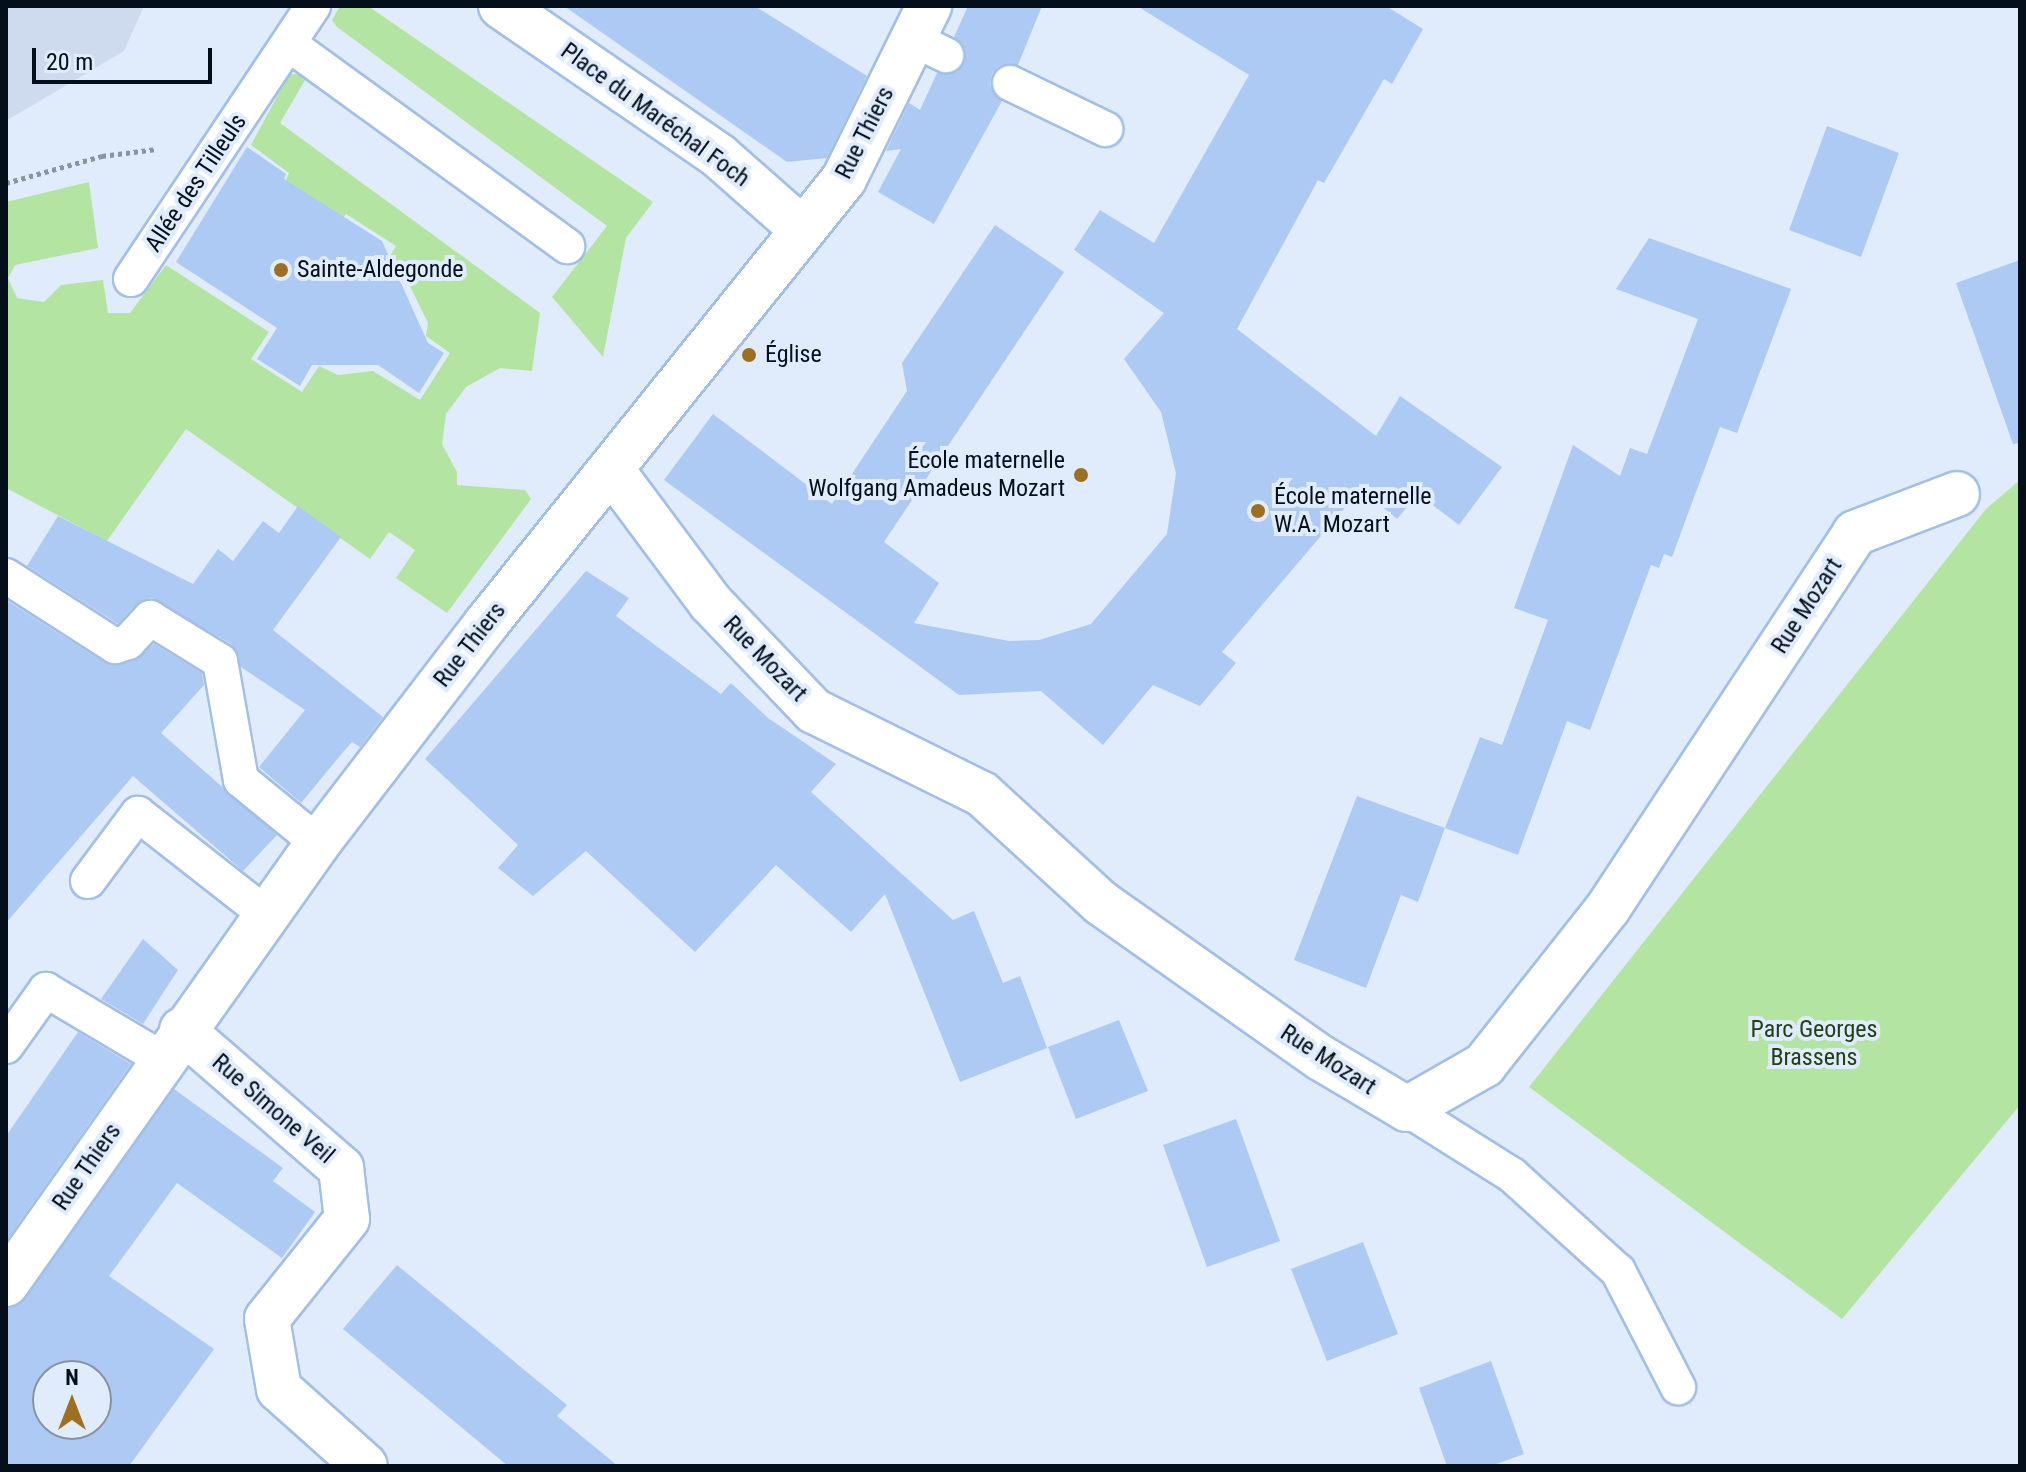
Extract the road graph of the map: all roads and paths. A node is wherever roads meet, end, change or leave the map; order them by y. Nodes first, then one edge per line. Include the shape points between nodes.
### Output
1 (313, 6) edge
2 (501, 6) edge
3 (929, 33) edge
4 (289, 44) junction
5 (1010, 83) dead end
6 (1105, 129) dead end
7 (222, 140) junction
8 (6, 183) edge
9 (803, 230) junction
10 (567, 246) dead end
11 (131, 279) dead end
12 (611, 469) junction
13 (1957, 494) dead end
14 (6, 576) edge
15 (318, 843) junction
16 (88, 881) dead end
17 (267, 915) junction
18 (172, 1044) junction
19 (6, 1046) edge
20 (1407, 1109) junction
21 (6, 1284) edge
22 (1678, 1387) dead end
23 (365, 1466) edge

1 - 4 lane, Allée des Tilleuls
2 - 9 street, Place du Maréchal Foch via 719,156
3 - 9 street, Rue Thiers via 844,179
4 - 7 lane, Allée des Tilleuls
4 - 10 lane
5 - 6 lane
7 - 8 path via 102,156
7 - 11 lane, Allée des Tilleuls
9 - 12 street, Rue Thiers
12 - 15 street, Rue Thiers
12 - 20 street, Rue Mozart via 711,603 814,711 982,794 1101,903 1321,1058
13 - 20 street, Rue Mozart via 1855,533 1599,920 1484,1065
14 - 15 lane via 115,646 128,642 150,618 220,661 241,780
15 - 17 street, Rue Thiers
16 - 17 lane via 138,814
17 - 18 street, Rue Thiers
18 - 19 lane via 46,990
18 - 21 street, Rue Thiers
18 - 23 street, Rue Simone Veil via 341,1168 347,1219 267,1319 279,1389
20 - 22 lane via 1512,1175 1618,1271

